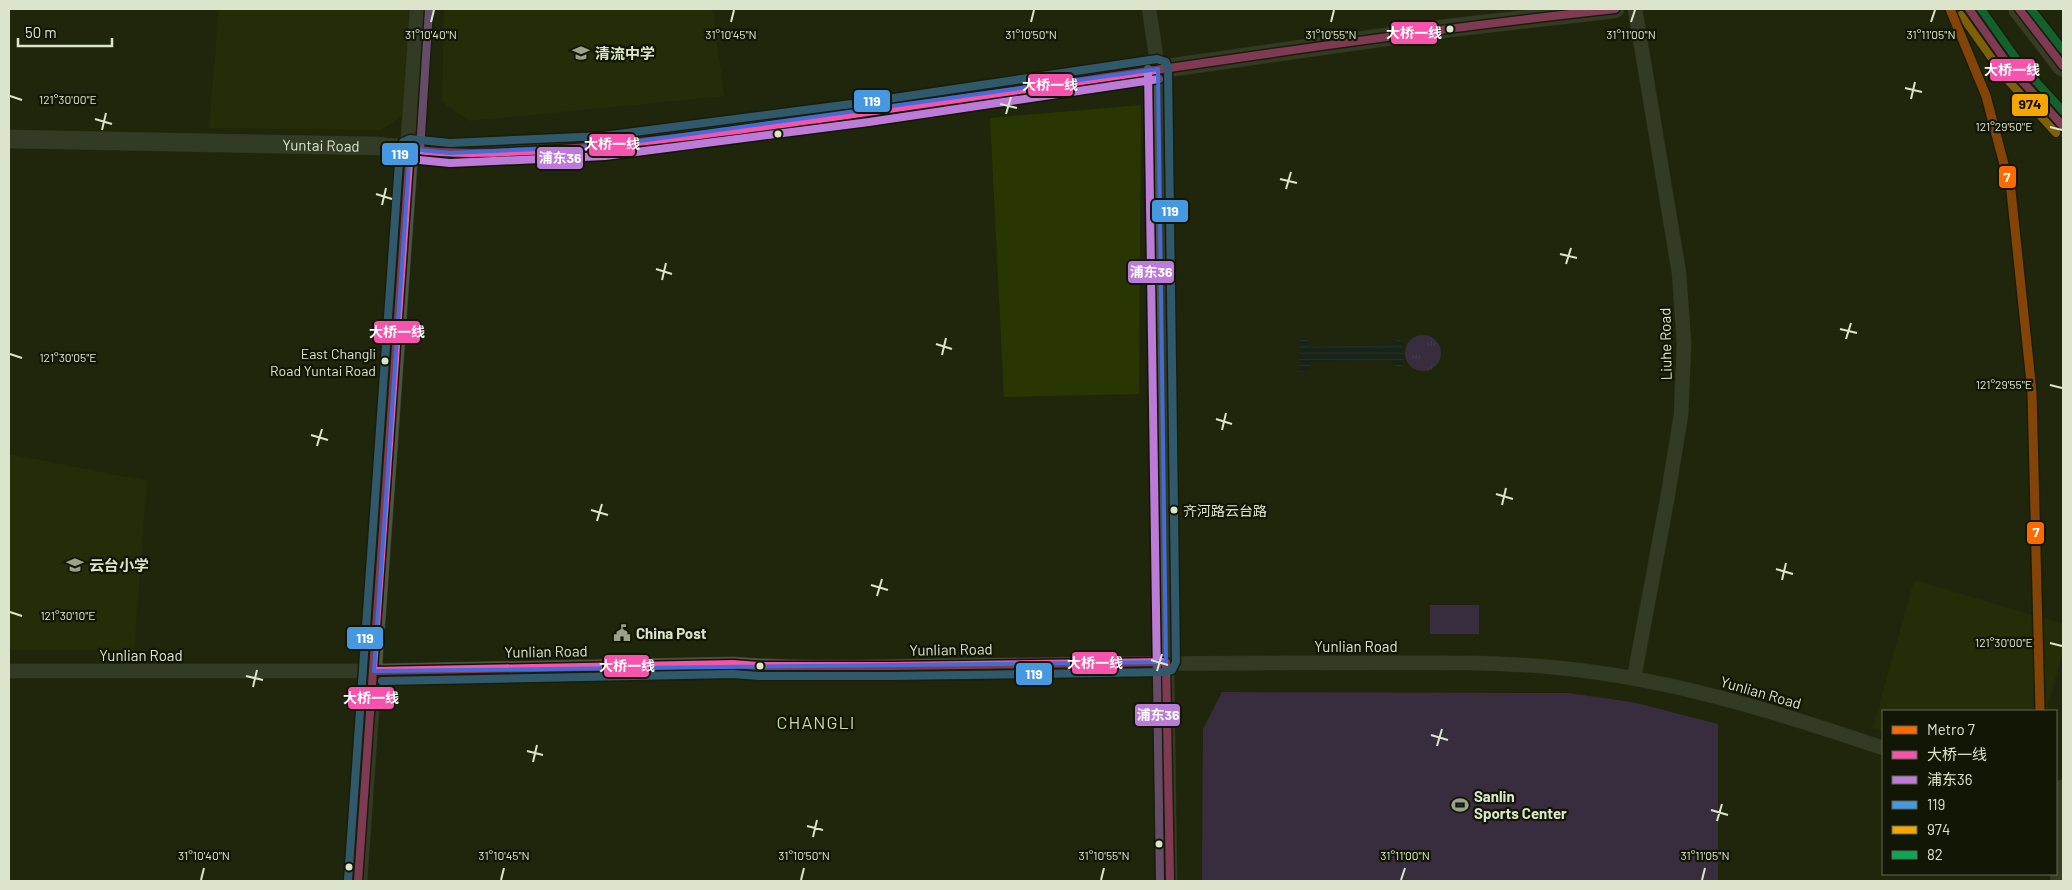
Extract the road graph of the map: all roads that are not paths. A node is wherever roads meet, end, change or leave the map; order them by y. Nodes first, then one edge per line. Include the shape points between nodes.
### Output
1 (419, 9) edge
2 (1149, 9) edge
3 (1615, 9) edge
4 (1635, 9) edge
5 (1969, 9) edge
6 (2019, 9) edge
7 (2063, 66) edge
8 (1158, 69) junction
9 (2063, 126) edge
10 (9, 139) edge
11 (410, 149) junction
12 (1166, 662) junction
13 (374, 670) junction
14 (9, 671) edge
15 (1634, 678) junction
16 (1882, 748) edge
17 (2060, 800) edge
18 (358, 881) edge
19 (1170, 881) edge
20 (2061, 881) edge

1 - 11 street
2 - 8 street
3 - 8 street, Yuntai Road via 1449,28
4 - 15 street, Liuhe Road via 1679,273 1684,343 1681,415
5 - 9 main road via 2012,70
6 - 7 main road
8 - 11 street, Yuntai Road via 868,112 604,146 450,153
8 - 12 street
10 - 11 street, Yuntai Road
11 - 13 street
12 - 13 street, Yunlian Road
12 - 15 street, Yunlian Road via 1510,664
12 - 19 street
13 - 14 street, Yunlian Road
13 - 18 street
15 - 16 street, Yunlian Road via 1762,709
17 - 20 main road

